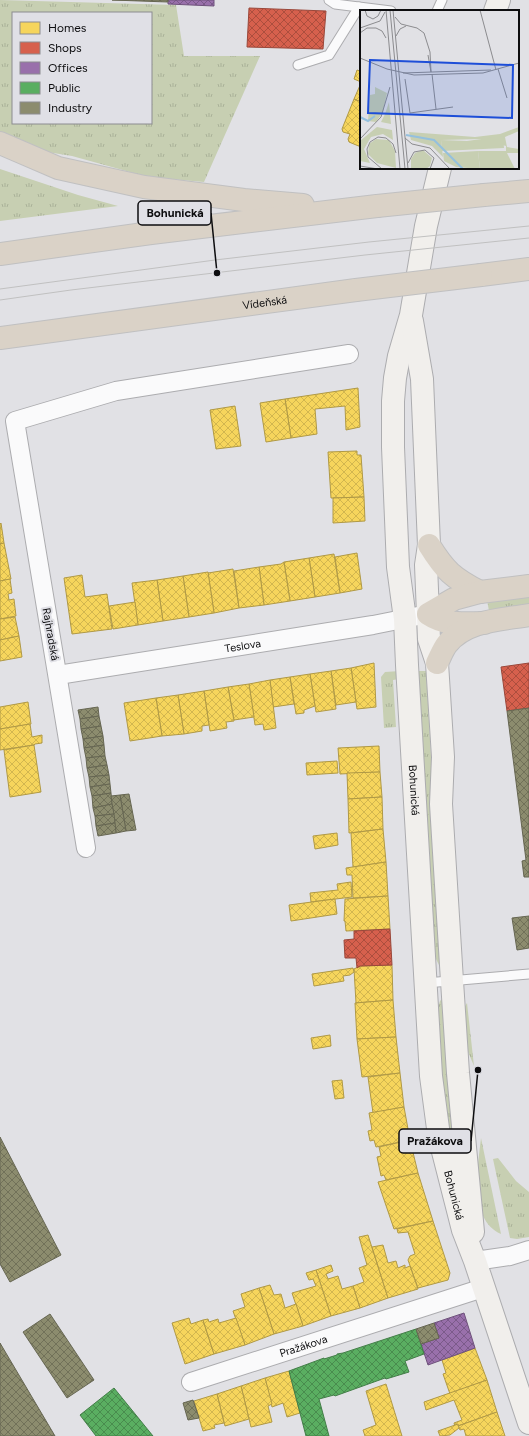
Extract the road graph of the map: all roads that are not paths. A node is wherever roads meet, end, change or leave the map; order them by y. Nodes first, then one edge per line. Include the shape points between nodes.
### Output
1 (328, 0) edge
2 (442, 0) edge
3 (499, 0) edge
4 (359, 7) junction
5 (383, 10) edge
6 (437, 10) edge
7 (495, 10) edge
8 (298, 65) dead end
9 (0, 143) edge
10 (440, 169) edge
11 (529, 191) edge
12 (350, 209) junction
13 (0, 254) edge
14 (529, 270) edge
15 (411, 315) junction
16 (0, 338) edge
17 (349, 354) dead end
18 (429, 545) junction
19 (529, 586) edge
20 (480, 592) junction
21 (428, 614) junction
22 (529, 615) edge
23 (405, 619) junction
24 (484, 622) junction
25 (437, 663) junction
26 (58, 675) junction
27 (86, 848) dead end
28 (529, 974) edge
29 (452, 981) junction
30 (426, 983) junction
31 (529, 1250) edge
32 (475, 1261) junction
33 (483, 1288) junction
34 (192, 1382) dead end
35 (529, 1423) edge

1 - 4 lane via 335,4
2 - 6 lane
3 - 7 street
4 - 5 lane
4 - 8 lane via 329,55
9 - 12 highway via 58,168 144,187 244,200
10 - 15 street, Bohunická via 426,226
11 - 12 highway, bridge
12 - 13 highway
14 - 16 highway, Vídeňská, bridge via 356,290
15 - 18 street, Bohunická via 422,379
15 - 23 street, Bohunická via 399,356 393,401 399,586
17 - 26 street, Rajhradská via 116,390 15,421
18 - 20 highway via 451,575
18 - 21 street, Bohunická via 426,565
19 - 20 highway
20 - 21 highway via 454,599
21 - 23 street, Teslova
21 - 24 highway via 437,621 447,623
21 - 25 street, Bohunická via 429,639
22 - 24 highway
23 - 26 street, Teslova
23 - 30 street, Bohunická
24 - 25 highway via 463,630 453,638 446,645
25 - 29 street, Bohunická via 443,757 441,804
26 - 27 street, Rajhradská
28 - 29 lane
29 - 30 lane
29 - 32 street, Bohunická
30 - 32 street, Bohunická via 431,1076 439,1136 463,1230
31 - 32 street via 510,1256
32 - 33 street, Bohunická
33 - 34 street, Pražákova
33 - 35 street, Bohunická

